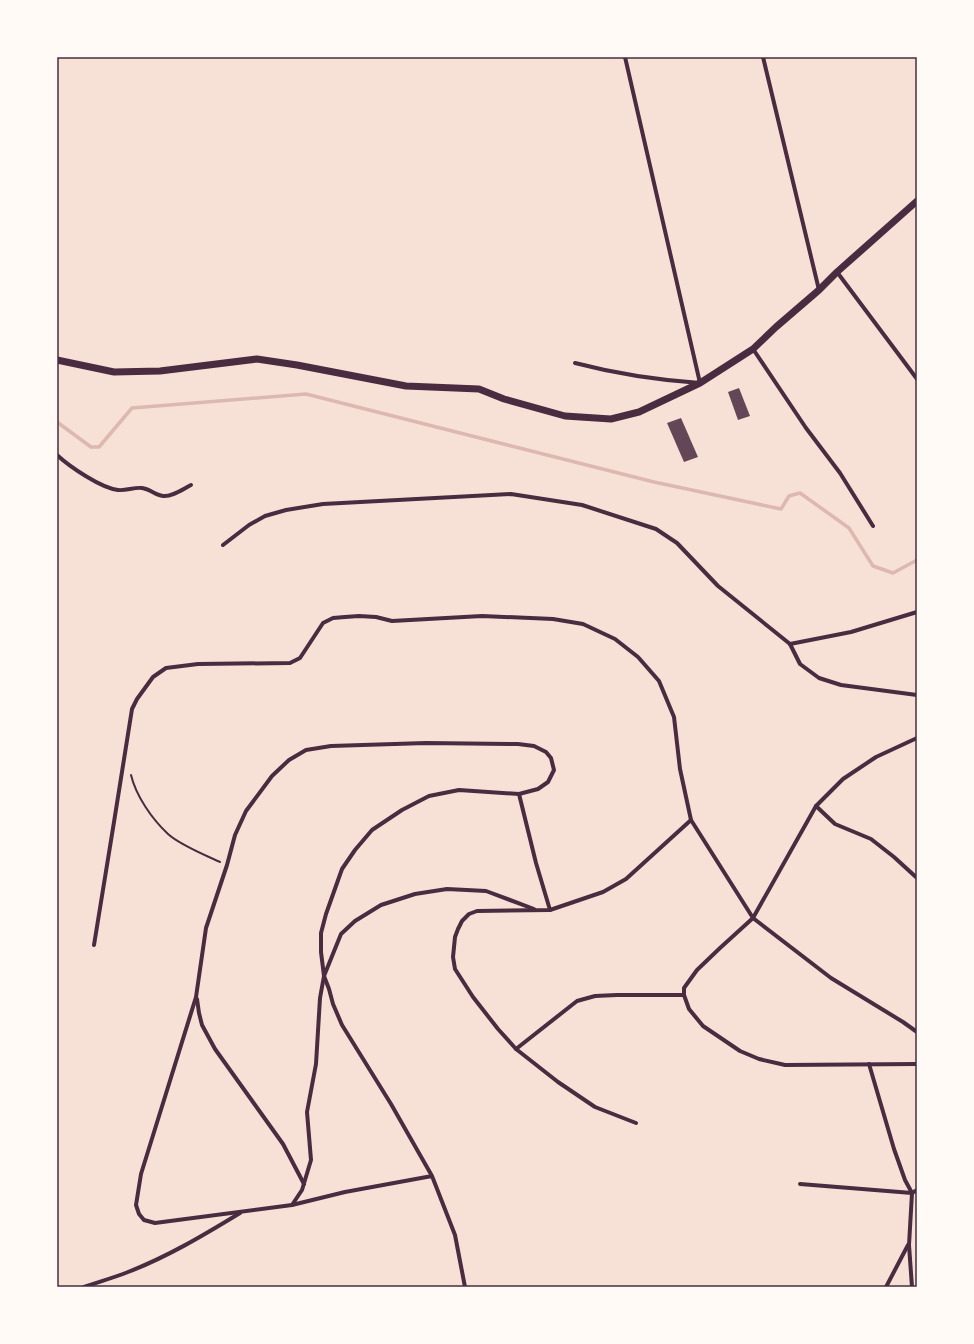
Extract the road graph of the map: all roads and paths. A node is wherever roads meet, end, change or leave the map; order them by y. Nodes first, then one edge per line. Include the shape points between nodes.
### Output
1 (625, 57) edge
2 (763, 57) edge
3 (917, 201) edge
4 (837, 272) junction
5 (819, 290) junction
6 (753, 349) junction
7 (57, 360) edge
8 (575, 363) dead end
9 (917, 379) edge
10 (700, 383) junction
11 (57, 455) edge
12 (191, 485) dead end
13 (873, 526) dead end
14 (223, 545) dead end
15 (917, 612) edge
16 (790, 644) junction
17 (917, 695) edge
18 (917, 738) edge
19 (125, 754) junction
20 (519, 794) junction
21 (816, 806) junction
22 (691, 820) junction
23 (227, 866) junction
24 (917, 878) edge
25 (538, 910) junction
26 (550, 910) junction
27 (753, 918) junction
28 (94, 945) dead end
29 (324, 976) junction
30 (684, 995) junction
31 (196, 997) junction
32 (917, 1032) edge
33 (516, 1049) junction
34 (870, 1064) junction
35 (917, 1064) edge
36 (636, 1123) dead end
37 (432, 1176) junction
38 (304, 1184) junction
39 (800, 1184) dead end
40 (917, 1190) edge
41 (912, 1193) junction
42 (292, 1205) junction
43 (242, 1212) junction
44 (908, 1245) junction
45 (84, 1287) edge
46 (465, 1287) edge
47 (886, 1287) edge
48 (912, 1287) edge

1 - 10 street
2 - 5 street
3 - 4 street
4 - 5 street
4 - 9 street
5 - 6 street
6 - 10 street
6 - 13 street via 840,473
7 - 10 street via 114,372 160,371 257,359 406,386 479,389 504,399 565,416 599,419 611,419 639,412
8 - 10 street via 660,380
11 - 12 street via 82,474 116,490 142,488 162,496
14 - 16 street via 265,516 323,504 511,494 582,505 656,529 677,543 718,586
15 - 16 street via 851,632
16 - 17 street via 800,664 819,678 841,685
18 - 21 street via 876,757 843,779
19 - 22 street via 132,710 137,699 153,677 166,668 198,664 290,663 300,658 323,623 333,618 360,616 392,621 482,616 553,619 583,624 615,638 638,657 659,681 674,717 680,769
19 - 23 path via 133,784 147,809 169,835
19 - 28 street
20 - 23 street via 538,789 548,782 554,770 551,758 546,752 534,746 426,743 331,746 306,750 289,760 272,776 246,811 235,835
20 - 26 street
20 - 29 street via 459,790 429,796 372,830 342,869 326,914 320,952
21 - 24 street via 836,824 870,839
21 - 27 street
22 - 26 street via 626,879 604,892
22 - 27 street
23 - 31 street via 206,928
25 - 26 street
25 - 29 street via 486,891 447,889 415,894 381,905 355,921 341,934
25 - 33 street via 477,911 462,921 455,937 455,969 473,997
27 - 30 street via 697,970 684,988
27 - 32 street via 831,978
29 - 37 street via 342,1025
29 - 38 street via 316,1064 308,1112 311,1160
30 - 33 street via 595,996 577,1002
30 - 34 street via 689,1008 704,1026 740,1051 759,1059 785,1065
31 - 38 street via 202,1025 215,1049 283,1144
31 - 43 street via 141,1174 136,1205 144,1220 155,1223
33 - 36 street via 595,1107
34 - 35 street
34 - 41 street via 894,1149
37 - 42 street
37 - 46 street via 455,1235
38 - 42 street
39 - 41 street
40 - 41 street
41 - 44 street
42 - 43 street
43 - 45 street via 166,1255 129,1272
44 - 47 street
44 - 48 street

